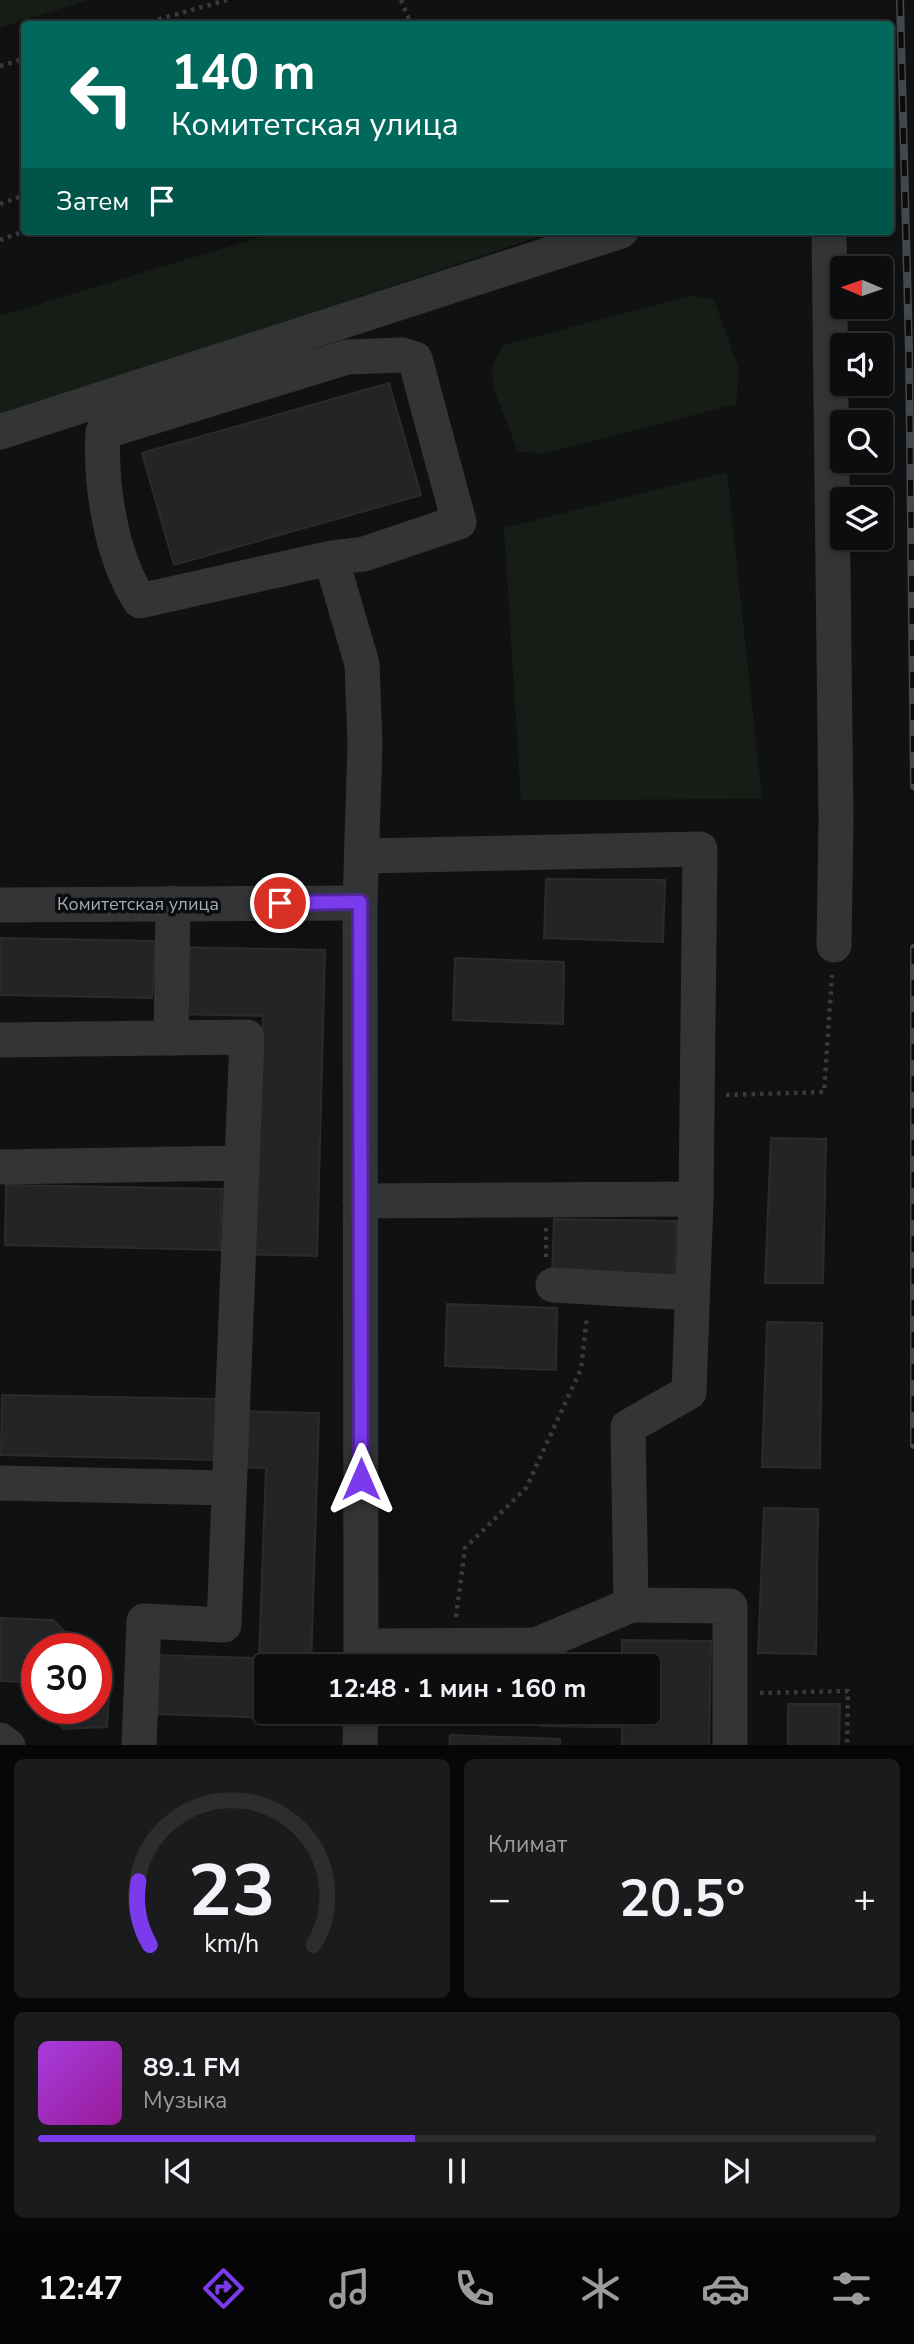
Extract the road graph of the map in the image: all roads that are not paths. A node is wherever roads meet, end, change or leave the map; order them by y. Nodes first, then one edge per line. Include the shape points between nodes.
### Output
1 (609, 235) edge
2 (830, 235) edge
3 (0, 432) edge
4 (331, 558) junction
5 (364, 856) junction
6 (360, 902) junction
7 (173, 903) junction
8 (0, 905) edge
9 (834, 945) road end
10 (171, 1038) junction
11 (0, 1040) edge
12 (242, 1163) junction
13 (0, 1167) edge
14 (696, 1199) junction
15 (360, 1200) junction
16 (552, 1285) road end
17 (692, 1293) junction
18 (0, 1483) edge
19 (229, 1488) junction
20 (631, 1605) junction
21 (361, 1654) edge
22 (378, 1654) edge
23 (360, 1724) edge
24 (0, 1740) edge
25 (8, 1745) edge
26 (139, 1745) edge
27 (360, 1745) edge
28 (730, 1745) edge

1 - 3 street
2 - 9 street
4 - 4 street via 364,554 459,523 415,359 402,355 347,357 103,432 101,471 121,563 140,601
4 - 5 street via 362,664
5 - 6 street
5 - 14 street via 700,849
6 - 7 street, Комитетская улица
6 - 15 street
7 - 8 street, Комитетская улица
7 - 10 street
10 - 11 street
10 - 12 street via 247,1037
12 - 13 street
12 - 19 street
14 - 15 street
14 - 17 street
15 - 21 street
16 - 17 street
17 - 20 street via 689,1392 628,1427
18 - 19 street
19 - 26 street via 224,1625 144,1621
20 - 22 street via 536,1645 453,1645
20 - 28 street via 730,1606
23 - 27 street
24 - 25 street

